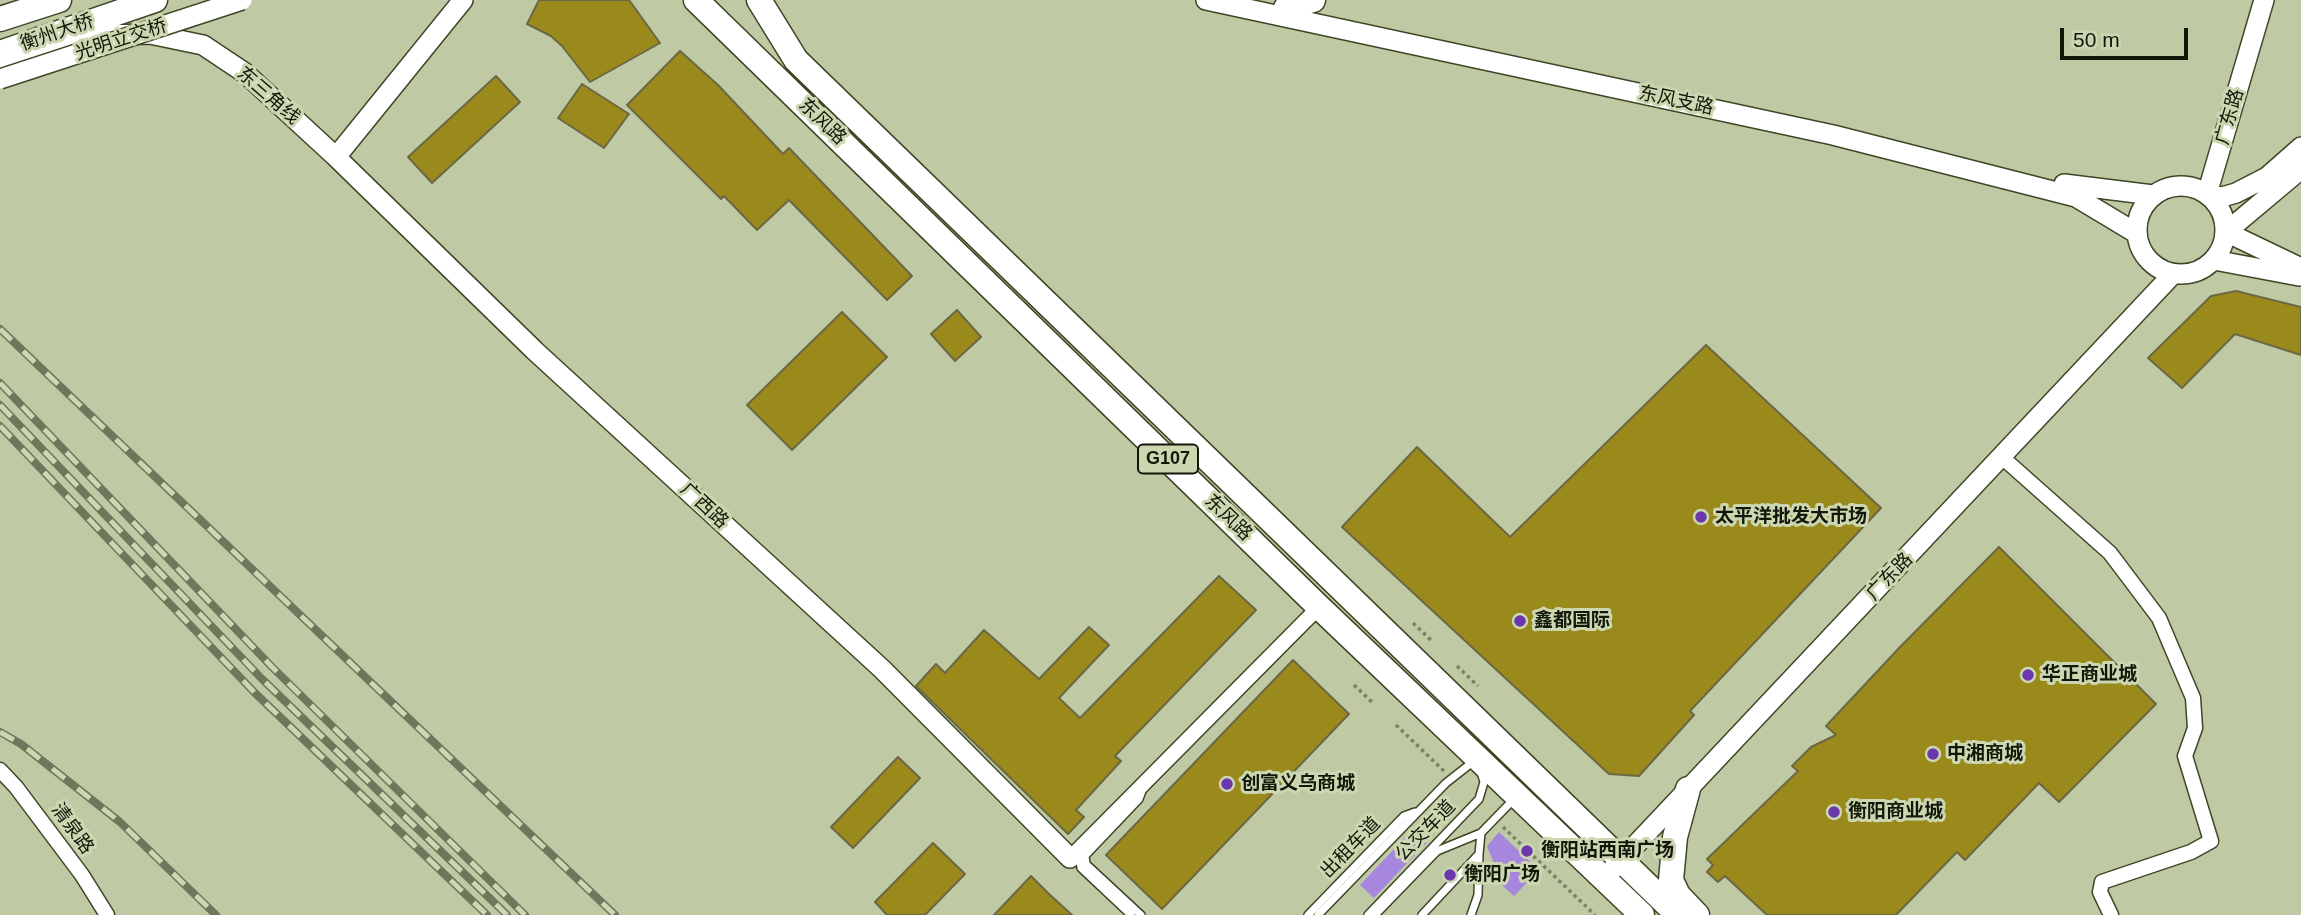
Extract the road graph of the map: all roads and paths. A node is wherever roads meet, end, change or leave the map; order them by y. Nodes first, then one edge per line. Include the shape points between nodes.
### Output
1 (59, 0) edge
2 (155, 0) edge
3 (242, 0) edge
4 (463, 0) edge
5 (1206, 0) edge
6 (1249, 0) edge
7 (1313, 0) edge
8 (2264, 0) edge
9 (761, 1) edge
10 (699, 2) edge
11 (1286, 8) junction
12 (12, 11) edge
13 (0, 19) edge
14 (0, 52) edge
15 (0, 69) edge
16 (0, 79) edge
17 (2301, 147) edge
18 (336, 157) junction
19 (2301, 169) edge
20 (2207, 194) junction
21 (2153, 195) junction
22 (2225, 232) junction
23 (2136, 233) junction
24 (2214, 260) junction
25 (2301, 268) edge
26 (2173, 274) junction
27 (2301, 277) edge
28 (2003, 458) junction
29 (1320, 607) junction
30 (1413, 622) dead end
31 (1433, 642) dead end
32 (1457, 666) dead end
33 (1354, 685) dead end
34 (1478, 686) dead end
35 (1374, 704) dead end
36 (1396, 725) dead end
37 (1478, 758) junction
38 (0, 770) edge
39 (1452, 779) junction
40 (1688, 789) junction
41 (1517, 796) junction
42 (1421, 809) junction
43 (1494, 819) junction
44 (1480, 833) junction
45 (1479, 854) junction
46 (1621, 860) junction
47 (1078, 861) junction
48 (1604, 878) junction
49 (107, 915) edge
50 (1131, 915) edge
51 (1141, 915) edge
52 (1308, 915) edge
53 (1318, 915) edge
54 (1371, 915) edge
55 (1422, 915) edge
56 (1471, 915) edge
57 (1595, 915) edge
58 (1642, 915) edge
59 (1678, 915) edge
60 (1697, 915) edge
61 (2111, 915) edge

1 - 12 highway, 衡州大桥
2 - 14 highway, 衡州大桥
3 - 16 main road, 光明立交桥, bridge
4 - 18 main road
5 - 23 main road, 东风支路 via 1833,135 2076,197
6 - 11 main road, 东风支路
7 - 11 highway
8 - 20 main road, 广东路
9 - 46 highway, 东风路 / G107 via 806,70
10 - 29 highway, 东风路 / G107
11 - 21 main road, 东风支路 via 1833,123 2077,187
12 - 13 highway, 衡州大桥
15 - 18 main road, 东三角线 via 96,36 150,34 203,45 245,73
17 - 20 main road via 2267,177 2236,193 2222,197
18 - 47 main road, 广西路 via 536,351 882,669
19 - 22 main road
20 - 21 main road via 2180,185
20 - 22 main road via 2224,217
21 - 23 main road via 2137,219
22 - 24 main road
22 - 25 main road
23 - 26 main road via 2147,260
24 - 26 main road via 2202,269
24 - 27 main road
26 - 28 main road, 广东路
28 - 40 main road, 广东路
28 - 61 street via 2110,553 2159,618 2193,698 2194,728 2185,756 2211,841 2102,882 2100,892
29 - 37 highway, 东风路 / G107
29 - 47 street via 1144,784
30 - 31 path
32 - 34 path
33 - 35 path
36 - 39 path
37 - 39 lane, 出租车道
37 - 41 highway, 东风路 / G107
37 - 54 lane, 公交车道 via 1484,782 1479,799
38 - 49 street, 清泉路 via 74,864
39 - 42 lane, 出租车道
40 - 46 main road, 广东路
40 - 60 highway via 1675,838 1671,880
41 - 43 lane
41 - 48 highway, 东风路 / G107
42 - 52 lane, 出租车道 via 1404,817
42 - 53 lane, 出租车道
43 - 44 lane
43 - 57 path
44 - 45 lane
44 - 54 lane via 1437,851
45 - 55 lane
45 - 56 lane via 1478,895
46 - 48 main road, 广东路
46 - 59 highway, 东风路 / G107
47 - 50 lane
47 - 51 lane
48 - 58 highway, 东风路 / G107

